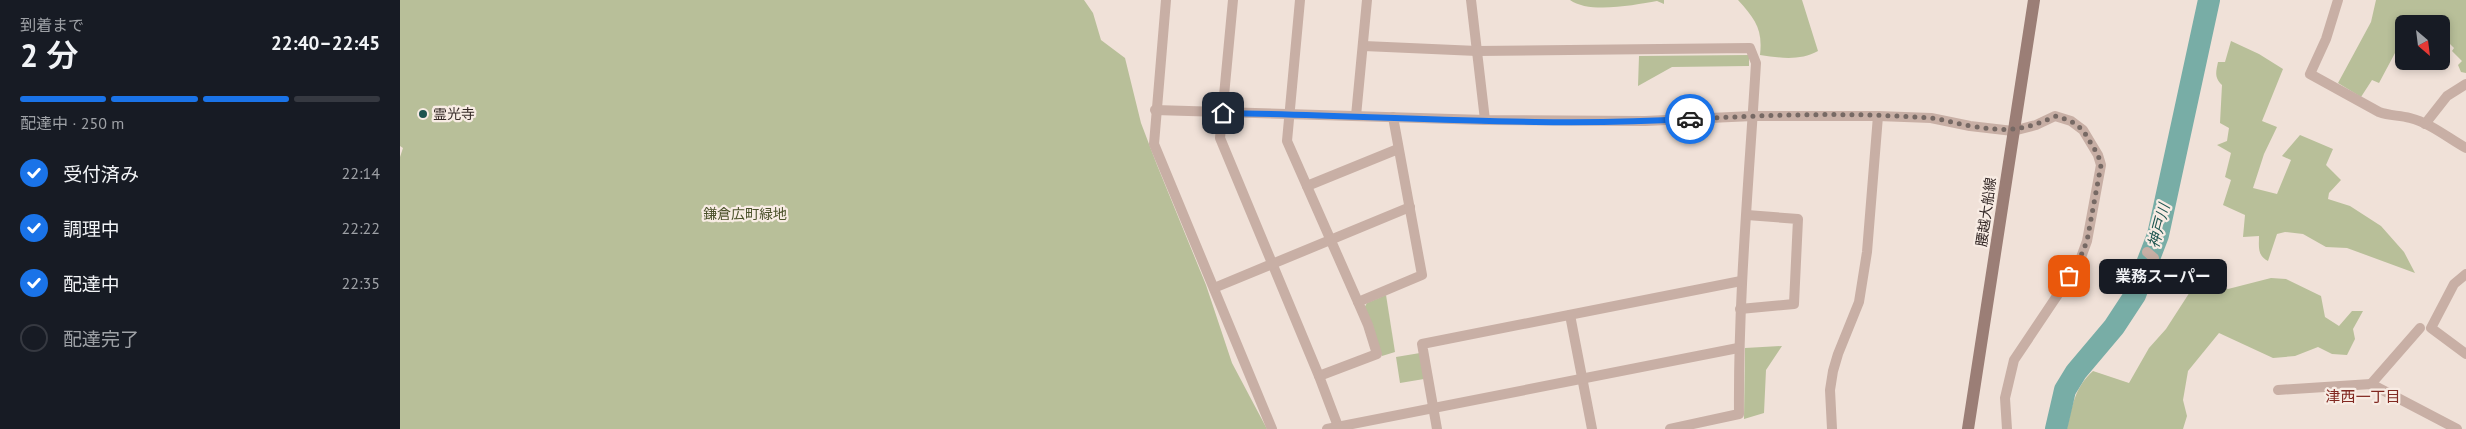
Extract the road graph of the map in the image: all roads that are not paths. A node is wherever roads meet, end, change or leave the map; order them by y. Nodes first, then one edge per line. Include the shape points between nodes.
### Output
1 (1166, 0) edge
2 (1233, 0) edge
3 (1300, 0) edge
4 (1367, 0) edge
5 (1471, 0) edge
6 (2034, 0) edge
7 (2338, 0) edge
8 (1364, 46) junction
9 (1477, 51) junction
10 (2466, 84) edge
11 (1156, 110) junction
12 (1223, 113) junction
13 (1291, 114) junction
14 (1356, 116) junction
15 (1753, 116) junction
16 (1878, 116) junction
17 (1393, 117) junction
18 (1485, 120) junction
19 (2425, 124) junction
20 (2013, 131) junction
21 (2466, 148) edge
22 (1398, 149) junction
23 (1307, 186) junction
24 (1410, 208) junction
25 (1747, 215) junction
26 (1329, 240) junction
27 (1273, 264) junction
28 (2466, 274) edge
29 (1741, 281) junction
30 (1214, 288) junction
31 (1358, 302) junction
32 (1740, 309) junction
33 (1570, 315) junction
34 (2420, 328) dead end
35 (1738, 348) junction
36 (2466, 354) edge
37 (1319, 376) junction
38 (1581, 380) junction
39 (2371, 384) junction
40 (2278, 390) dead end
41 (1433, 410) junction
42 (1694, 427) edge
43 (1339, 428) edge
44 (1272, 429) edge
45 (1327, 429) edge
46 (1437, 429) edge
47 (1592, 429) edge
48 (1670, 429) edge
49 (1832, 429) edge
50 (1968, 429) edge
51 (2007, 429) edge
52 (2457, 429) edge

1 - 11 street
2 - 12 street
3 - 13 street
4 - 8 street
5 - 9 street
6 - 20 main road, 腰越大船線
7 - 19 street via 2326,40 2310,74 2379,112
8 - 9 street
8 - 14 street
9 - 15 street via 1750,48 1756,63
9 - 18 street
10 - 19 street via 2447,96
11 - 12 street
11 - 30 street via 1154,144
12 - 13 street
12 - 27 street via 1220,138
13 - 14 street
13 - 23 street via 1287,141
14 - 17 street
15 - 16 street
15 - 18 street via 1645,121
15 - 25 street
16 - 20 street via 1931,118
16 - 49 street via 1867,252 1859,302 1838,354 1830,390
17 - 18 street
17 - 22 street
19 - 21 street
20 - 50 main road, 腰越大船線
20 - 51 street via 2056,116 2071,121 2087,135 2101,165 2087,241 2078,263 2014,360 2005,398
22 - 23 street
22 - 24 street
23 - 26 street
24 - 26 street
24 - 31 street via 1422,276
25 - 29 street
25 - 32 street via 1798,219 1794,304
26 - 27 street
26 - 31 street
27 - 30 street
27 - 37 street
28 - 36 street via 2454,284 2431,328
29 - 32 street
29 - 33 street
30 - 44 street
31 - 37 street via 1377,354
32 - 35 street
33 - 38 street
33 - 41 street via 1422,344
34 - 39 street
35 - 38 street
35 - 42 street via 1739,414
37 - 43 street
38 - 41 street
38 - 47 street
39 - 40 street
39 - 52 street
41 - 43 street
41 - 46 street
42 - 48 street
43 - 45 street

